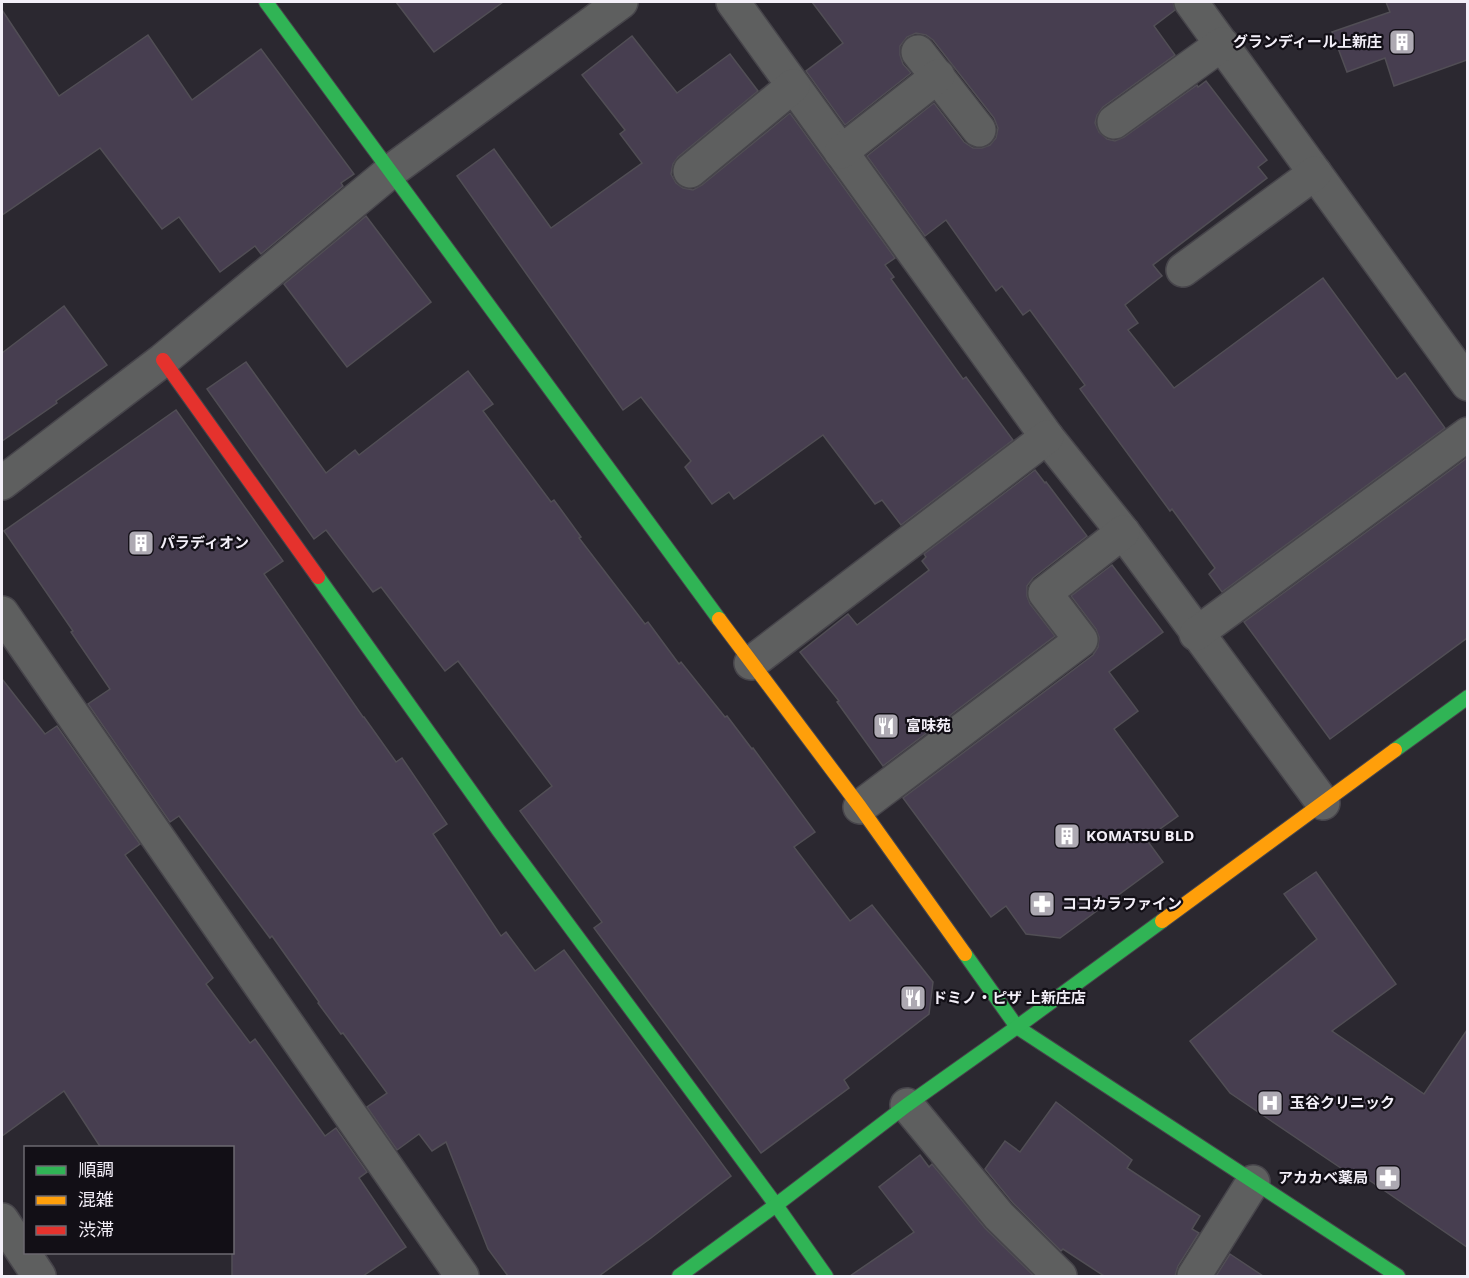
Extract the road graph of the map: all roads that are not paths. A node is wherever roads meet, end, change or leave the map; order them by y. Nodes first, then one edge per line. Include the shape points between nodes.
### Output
1 (266, 2) edge
2 (621, 2) edge
3 (733, 2) edge
4 (1191, 2) edge
5 (1222, 45) junction
6 (793, 86) junction
7 (1114, 123) dead end
8 (980, 130) dead end
9 (842, 153) junction
10 (391, 171) junction
11 (690, 171) dead end
12 (1315, 173) junction
13 (1183, 270) dead end
14 (163, 360) junction
15 (1467, 384) edge
16 (1467, 434) edge
17 (1047, 437) junction
18 (2, 483) edge
19 (1123, 532) junction
20 (2, 613) edge
21 (1196, 634) junction
22 (751, 663) junction
23 (1467, 697) edge
24 (1323, 803) junction
25 (860, 807) junction
26 (1017, 1027) junction
27 (907, 1105) junction
28 (1253, 1182) junction
29 (776, 1205) junction
30 (2, 1220) edge
31 (24, 1253) edge
32 (24, 1254) edge
33 (39, 1276) edge
34 (462, 1276) edge
35 (678, 1276) edge
36 (826, 1276) edge
37 (1060, 1276) edge
38 (1194, 1276) edge
39 (1398, 1276) edge

1 - 10 street
2 - 10 street
3 - 6 street
4 - 5 street
5 - 7 street
5 - 12 street
6 - 9 street
6 - 11 street
8 - 9 street via 928,64
9 - 17 street
10 - 14 street
10 - 22 street
12 - 13 street
12 - 15 street
14 - 18 street
14 - 29 street via 499,831
16 - 21 street
17 - 19 street
17 - 22 street
19 - 21 street
19 - 25 street via 1045,593 1081,640
20 - 34 street
21 - 24 street
22 - 25 street
23 - 24 street
24 - 26 street
25 - 26 street
26 - 27 street
26 - 28 street
27 - 29 street
27 - 37 street via 999,1216
28 - 38 street
28 - 39 street
29 - 35 street
29 - 36 street
30 - 31 street
32 - 33 street

